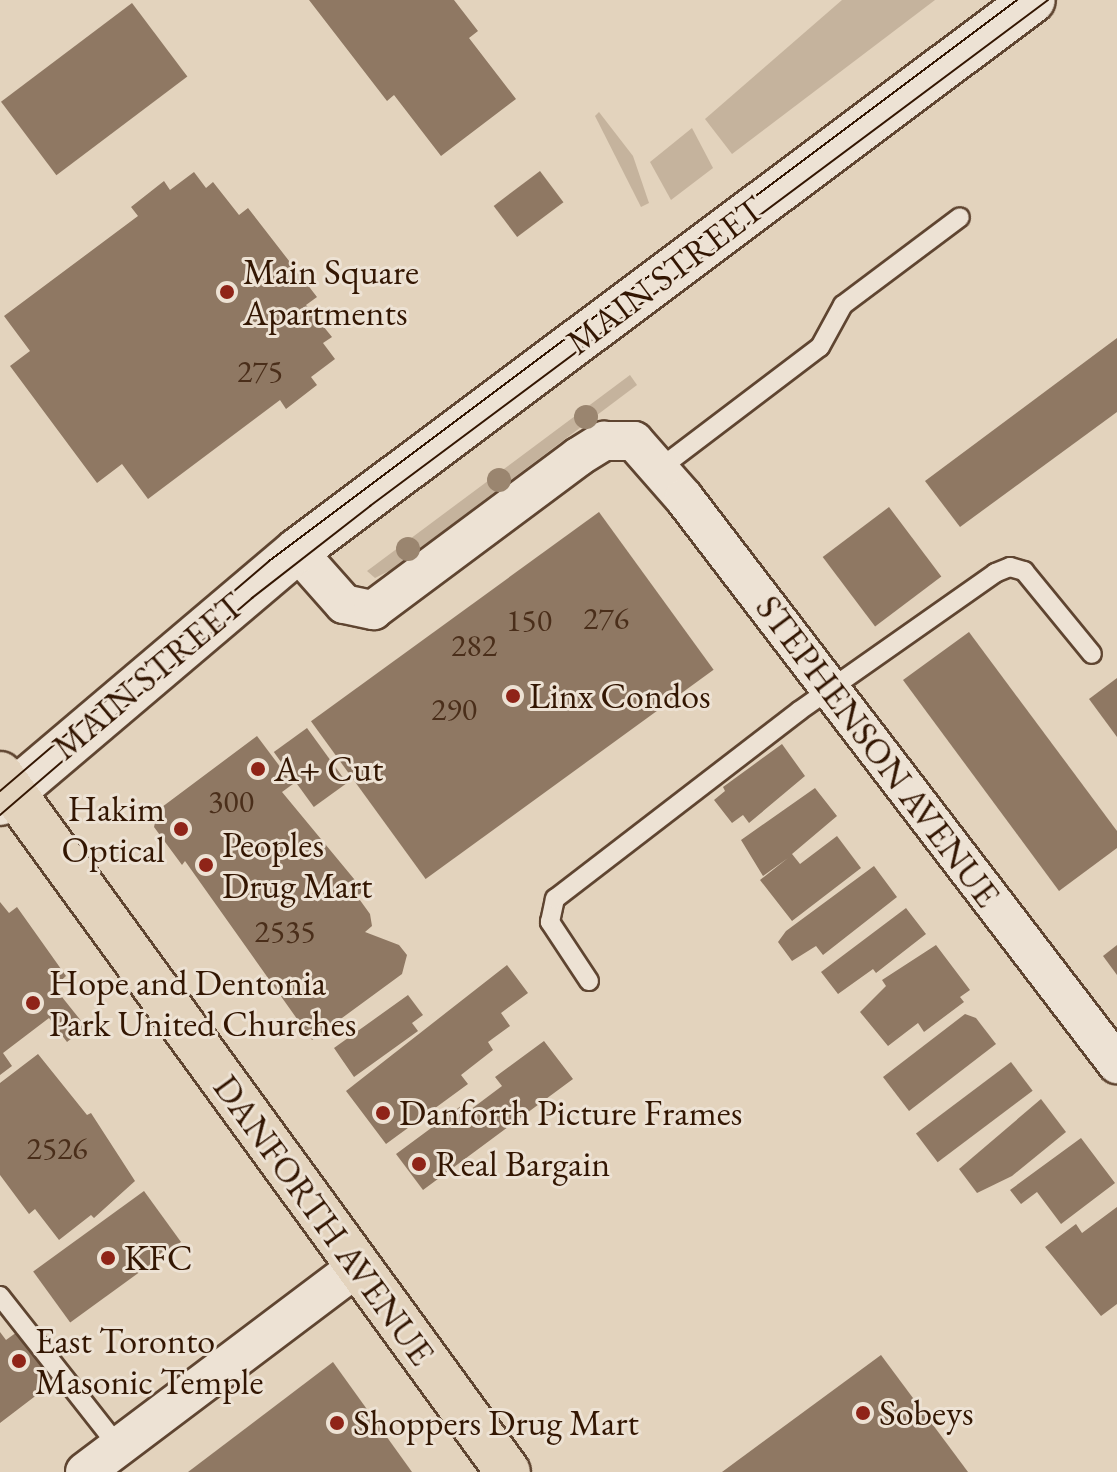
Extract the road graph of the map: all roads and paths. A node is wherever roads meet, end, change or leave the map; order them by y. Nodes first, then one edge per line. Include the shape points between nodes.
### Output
1 (1033, 0) edge
2 (960, 217) dead end
3 (659, 469) junction
4 (297, 551) junction
5 (1092, 654) dead end
6 (833, 691) junction
7 (4, 789) edge
8 (589, 981) dead end
9 (1117, 1064) edge
10 (357, 1267) junction
11 (0, 1296) edge
12 (118, 1446) junction
13 (85, 1472) edge
14 (508, 1472) edge

1 - 4 street, MAIN STREET
2 - 3 lane via 843,305 820,347
3 - 4 street, STEPHENSON AVENUE via 634,441 604,441 373,610 344,604
3 - 6 street, STEPHENSON AVENUE
4 - 7 street, MAIN STREET
5 - 6 lane via 1039,585 1010,567
6 - 8 lane via 799,711 555,899 550,922
6 - 9 street, STEPHENSON AVENUE
7 - 10 main road, DANFORTH AVENUE
10 - 12 street
10 - 14 main road, DANFORTH AVENUE
11 - 12 lane
12 - 13 street

